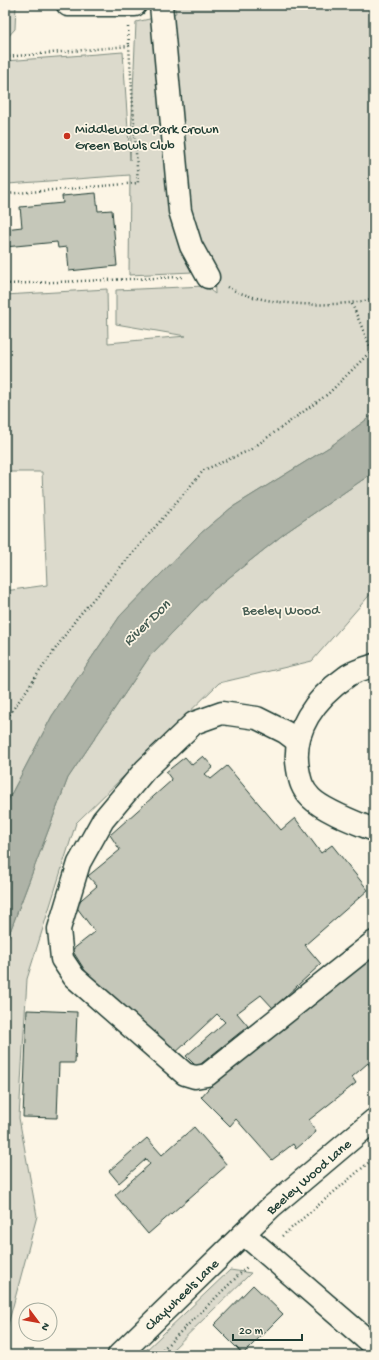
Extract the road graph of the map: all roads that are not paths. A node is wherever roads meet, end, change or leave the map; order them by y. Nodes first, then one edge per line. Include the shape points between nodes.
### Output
1 (68, 5) edge
2 (135, 5) edge
3 (162, 5) edge
4 (208, 277) dead end
5 (374, 665) edge
6 (297, 741) junction
7 (374, 830) edge
8 (374, 942) edge
9 (374, 1120) edge
10 (244, 1234) junction
11 (374, 1346) edge
12 (118, 1355) edge

1 - 2 street
3 - 4 street via 180,211 191,246
5 - 6 street via 347,676 323,697 305,721
6 - 7 street via 296,758 301,785 312,799 341,816
6 - 8 street via 257,718 222,713 194,723 144,770 103,820 79,863 60,928 62,959 74,977 185,1074 196,1077 207,1075
9 - 10 street, Beeley Wood Lane via 271,1207
10 - 11 street
10 - 12 street, Claywheels Lane

